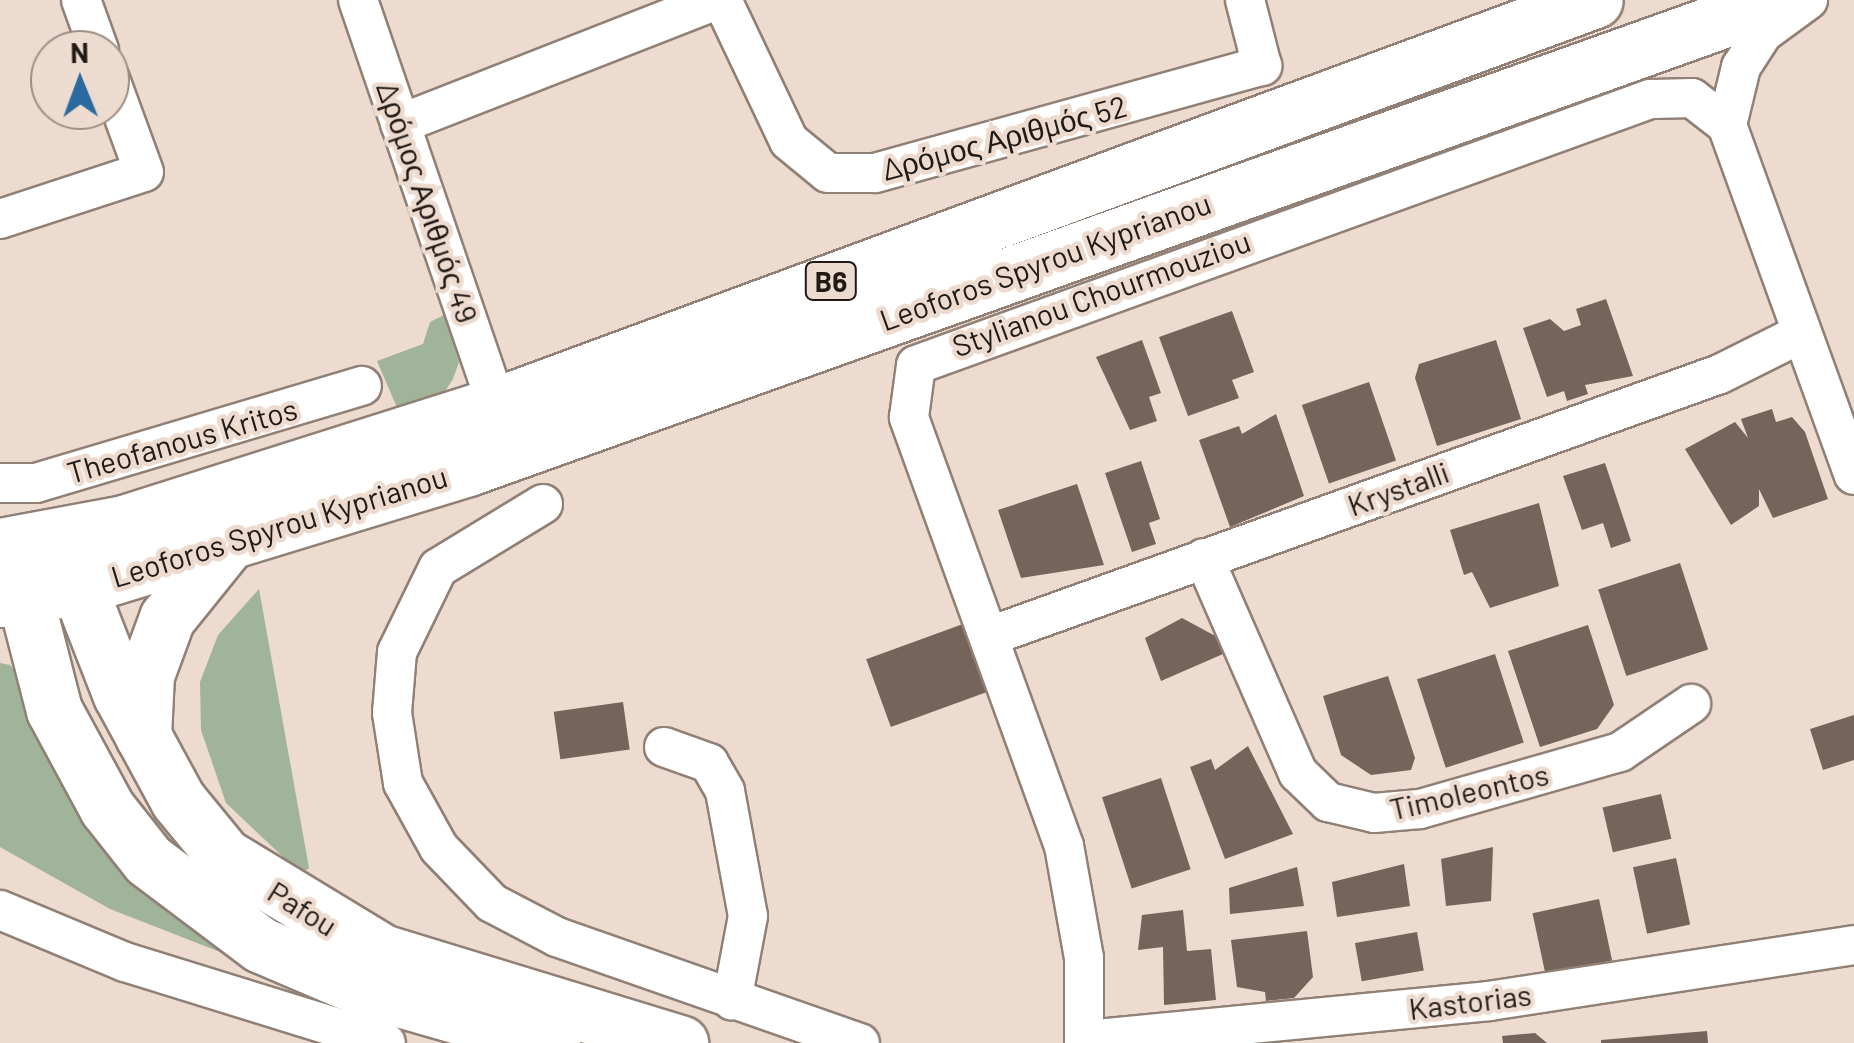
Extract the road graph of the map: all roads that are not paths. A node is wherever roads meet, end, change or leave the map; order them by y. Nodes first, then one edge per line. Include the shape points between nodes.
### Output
1 (81, 0) edge
2 (358, 0) edge
3 (720, 0) edge
4 (1244, 0) edge
5 (1598, 0) edge
6 (1779, 0) edge
7 (1808, 0) edge
8 (92, 30) edge
9 (1625, 54) junction
10 (400, 124) junction
11 (1727, 125) junction
12 (129, 130) edge
13 (0, 219) edge
14 (1800, 334) junction
15 (362, 386) dead end
16 (497, 404) junction
17 (1850, 451) edge
18 (0, 483) edge
19 (543, 504) dead end
20 (27, 542) edge
21 (226, 544) junction
22 (1204, 558) junction
23 (79, 587) junction
24 (12, 598) edge
25 (993, 635) junction
26 (1690, 704) dead end
27 (143, 736) junction
28 (664, 747) dead end
29 (0, 910) edge
30 (1854, 945) edge
31 (732, 1000) junction
32 (1084, 1041) edge
33 (386, 1043) edge
34 (552, 1043) edge
35 (680, 1043) edge
36 (860, 1043) edge

1 - 8 street
2 - 10 street, Δρόμος Αριθμός 49
3 - 4 street, Δρόμος Αριθμός 52 via 789,141 828,173 875,173 1262,66
3 - 10 street
5 - 9 street
5 - 16 main road, Leoforos Spyrou Kyprianou / B6
6 - 9 main road, Leoforos Spyrou Kyprianou / B6
7 - 11 street via 1756,44
9 - 21 main road, Leoforos Spyrou Kyprianou / B6 via 468,468
10 - 16 street, Δρόμος Αριθμός 49
11 - 14 street
11 - 25 street, Stylianou Chourmouziou via 1692,98 1650,98 916,365 909,416
12 - 13 street via 144,172
14 - 17 street
14 - 22 street, Krystalli via 1720,374
15 - 18 street, Theofanous Kritos via 36,483
16 - 20 main road, Leoforos Spyrou Kyprianou / B6
19 - 31 street via 438,568 409,614 392,713 403,783 439,848 492,902
20 - 23 main road, Pafou
20 - 24 main road, Pafou
21 - 23 main road, Leoforos Spyrou Kyprianou / B6
21 - 27 main road via 167,618 146,675
22 - 25 street, Krystalli
22 - 26 street, Timoleontos via 1298,773 1328,802 1374,813 1420,808 1620,752
23 - 24 main road, B6
23 - 27 main road, Pafou
24 - 34 main road, Pafou via 66,740 117,821 193,899 261,945 364,989
25 - 32 street, Stylianou Chourmouziou via 1064,846 1084,958
27 - 35 main road, Pafou via 224,856 326,924 382,952
28 - 31 street via 710,764 725,791 748,916
29 - 33 street via 125,962
30 - 32 street, Kastorias via 1490,1001
31 - 36 street

